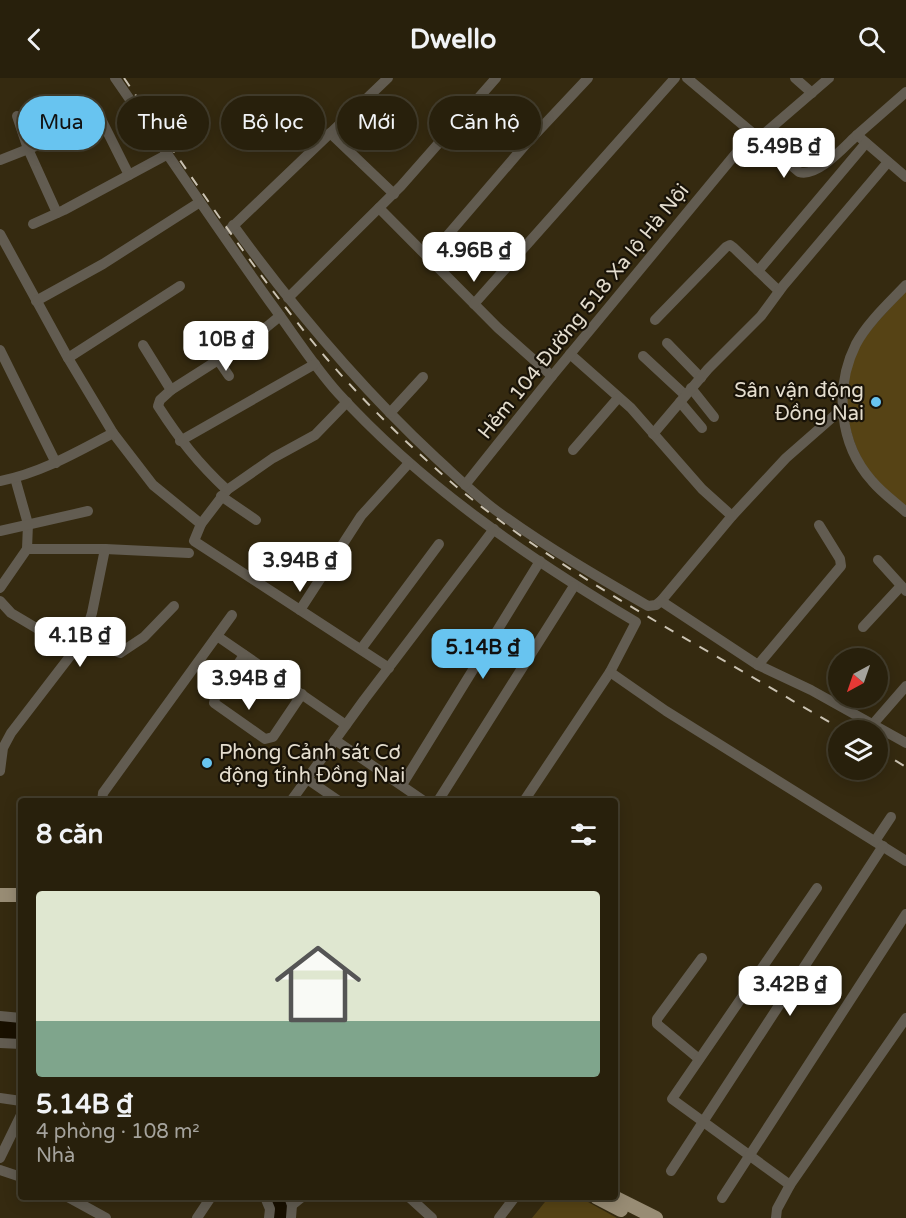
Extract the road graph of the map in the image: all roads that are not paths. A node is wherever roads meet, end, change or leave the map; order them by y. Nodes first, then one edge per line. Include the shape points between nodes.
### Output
1 (115, 78) edge
2 (388, 78) edge
3 (496, 78) edge
4 (588, 78) edge
5 (675, 78) edge
6 (687, 78) edge
7 (795, 78) edge
8 (829, 78) edge
9 (906, 92) edge
10 (812, 93) junction
11 (17, 116) dead end
12 (18, 119) edge
13 (105, 127) edge
14 (330, 133) junction
15 (755, 136) junction
16 (862, 139) junction
17 (25, 150) edge
18 (28, 150) edge
19 (168, 154) junction
20 (0, 160) edge
21 (888, 162) junction
22 (129, 175) junction
23 (906, 177) edge
24 (394, 194) junction
25 (200, 202) junction
26 (380, 208) junction
27 (57, 213) junction
28 (33, 224) dead end
29 (233, 225) junction
30 (0, 234) edge
31 (222, 235) junction
32 (429, 257) junction
33 (758, 271) junction
34 (906, 285) edge
35 (180, 286) dead end
36 (779, 291) junction
37 (288, 298) junction
38 (36, 301) junction
39 (474, 304) junction
40 (280, 316) junction
41 (655, 320) dead end
42 (212, 336) dead end
43 (667, 343) dead end
44 (143, 345) dead end
45 (0, 350) edge
46 (570, 354) junction
47 (644, 356) dead end
48 (222, 357) junction
49 (68, 358) junction
50 (3, 363) edge
51 (315, 364) junction
52 (229, 376) dead end
53 (552, 376) junction
54 (423, 377) dead end
55 (701, 378) junction
56 (171, 390) junction
57 (685, 395) junction
58 (618, 398) junction
59 (347, 402) junction
60 (843, 408) junction
61 (390, 413) junction
62 (714, 417) dead end
63 (702, 428) dead end
64 (113, 433) junction
65 (653, 434) junction
66 (180, 441) junction
67 (573, 450) dead end
68 (56, 463) junction
69 (409, 463) junction
70 (15, 478) junction
71 (0, 481) edge
72 (465, 485) junction
73 (224, 493) junction
74 (88, 511) dead end
75 (906, 512) edge
76 (732, 516) junction
77 (256, 520) dead end
78 (28, 524) junction
79 (201, 524) junction
80 (819, 525) dead end
81 (494, 529) junction
82 (0, 531) edge
83 (439, 544) dead end
84 (27, 549) junction
85 (105, 549) junction
86 (189, 553) dead end
87 (878, 560) dead end
88 (540, 561) junction
89 (0, 585) edge
90 (574, 586) junction
91 (903, 589) edge
92 (661, 601) junction
93 (1, 606) edge
94 (174, 606) dead end
95 (300, 610) junction
96 (232, 615) dead end
97 (863, 627) dead end
98 (217, 636) junction
99 (84, 638) junction
100 (361, 649) junction
101 (75, 651) junction
102 (244, 656) junction
103 (758, 665) junction
104 (389, 668) junction
105 (610, 672) junction
106 (906, 686) edge
107 (302, 694) junction
108 (866, 720) edge
109 (876, 720) edge
110 (346, 725) junction
111 (888, 733) edge
112 (335, 740) junction
113 (906, 743) edge
114 (1, 748) edge
115 (0, 771) edge
116 (307, 779) junction
117 (402, 784) junction
118 (102, 798) edge
119 (293, 798) edge
120 (335, 798) edge
121 (420, 798) edge
122 (440, 798) edge
123 (526, 798) edge
124 (891, 816) dead end
125 (879, 843) junction
126 (906, 861) edge
127 (817, 888) dead end
128 (0, 895) edge
129 (18, 895) edge
130 (0, 903) edge
131 (18, 903) edge
132 (906, 914) edge
133 (702, 958) dead end
134 (0, 1016) edge
135 (18, 1018) edge
136 (906, 1018) edge
137 (0, 1042) edge
138 (18, 1044) edge
139 (699, 1059) junction
140 (0, 1098) edge
141 (18, 1101) edge
142 (18, 1121) edge
143 (704, 1123) junction
144 (748, 1156) junction
145 (0, 1158) edge
146 (0, 1170) edge
147 (671, 1171) dead end
148 (18, 1176) edge
149 (790, 1185) junction
150 (722, 1198) dead end
151 (618, 1199) edge
152 (73, 1200) edge
153 (209, 1200) edge
154 (266, 1200) edge
155 (412, 1200) edge
156 (513, 1200) edge
157 (602, 1200) edge
158 (291, 1201) edge
159 (104, 1217) edge
160 (197, 1218) edge
161 (269, 1218) edge
162 (291, 1218) edge
163 (432, 1218) edge
164 (499, 1218) edge
165 (637, 1218) edge
166 (656, 1218) edge
167 (776, 1218) edge

1 - 19 street
2 - 14 street
3 - 24 street
4 - 32 street
5 - 39 street
6 - 15 street
7 - 10 street
8 - 10 street, Hẻm 104 Đường 518 Xa lộ Hà Nội
9 - 16 street
10 - 15 street, Hẻm 104 Đường 518 Xa lộ Hà Nội
11 - 12 street
13 - 22 street
14 - 24 street
14 - 29 street
15 - 16 street via 803,174 809,174
15 - 46 street, Hẻm 104 Đường 518 Xa lộ Hà Nội
16 - 21 street
16 - 33 street
17 - 20 street
18 - 27 street
19 - 22 street
19 - 25 street
21 - 23 street
21 - 36 street
22 - 27 street
24 - 26 street
25 - 31 street
25 - 38 street
26 - 32 street
26 - 37 street
27 - 28 street
29 - 31 street
29 - 37 street
30 - 38 street
31 - 40 street
32 - 39 street
33 - 36 street
33 - 41 street via 730,245
34 - 60 street via 857,343 843,384
35 - 49 street
36 - 55 street via 761,316
37 - 61 street
38 - 49 street
39 - 53 street
40 - 48 street
40 - 51 street
42 - 48 street
43 - 55 street
44 - 56 street
45 - 50 street
46 - 53 street, Hẻm 104 Đường 518 Xa lộ Hà Nội
46 - 58 street
47 - 57 street
48 - 52 street
48 - 56 street
49 - 64 street
50 - 68 street
51 - 59 street
51 - 66 street
53 - 72 street, Hẻm 104 Đường 518 Xa lộ Hà Nội
54 - 61 street
55 - 57 street
56 - 66 street via 158,406
57 - 62 street
57 - 63 street
57 - 65 street
58 - 65 street
58 - 67 street
59 - 69 street
59 - 73 street via 315,435
60 - 75 street via 858,462 873,482
60 - 76 street via 786,458
61 - 72 street
64 - 68 street
64 - 79 street via 153,485
65 - 76 street
66 - 73 street
68 - 70 street
69 - 81 street
69 - 95 street via 361,516
70 - 71 street
70 - 78 street
72 - 92 street via 550,548 648,606
73 - 77 street
73 - 79 street
74 - 78 street
76 - 92 street
78 - 82 street
78 - 84 street
79 - 95 street via 194,541
80 - 103 street via 841,566
81 - 88 street
81 - 104 street
83 - 100 street
84 - 85 street
84 - 89 street
85 - 86 street
85 - 99 street
87 - 91 street
88 - 90 street
88 - 117 street
90 - 105 street via 636,622
90 - 122 street
91 - 97 street
92 - 103 street
93 - 101 street
94 - 99 street via 123,652
95 - 100 street
96 - 98 street
98 - 102 street
98 - 118 street
99 - 101 street
100 - 104 street
101 - 114 street
102 - 107 street
102 - 107 street via 214,703 265,740 273,737
103 - 108 street
104 - 110 street
105 - 123 street
105 - 125 street
106 - 109 street
107 - 110 street
110 - 112 street
111 - 113 street
112 - 116 street
112 - 117 street
114 - 115 street
116 - 119 street
116 - 120 street
117 - 121 street
124 - 125 street
125 - 126 street
125 - 143 street
127 - 139 street
128 - 129 main road
130 - 131 main road
132 - 144 street
133 - 139 street via 657,1018 657,1024
134 - 135 street
136 - 149 street
137 - 138 street
139 - 143 street via 672,1099
140 - 141 street
142 - 145 street
143 - 144 street
143 - 147 street
144 - 149 street
144 - 150 street
146 - 148 street
149 - 167 street
151 - 166 main road
152 - 159 street
153 - 160 street
154 - 161 street
155 - 163 street
156 - 164 street
157 - 165 main road
158 - 162 street

